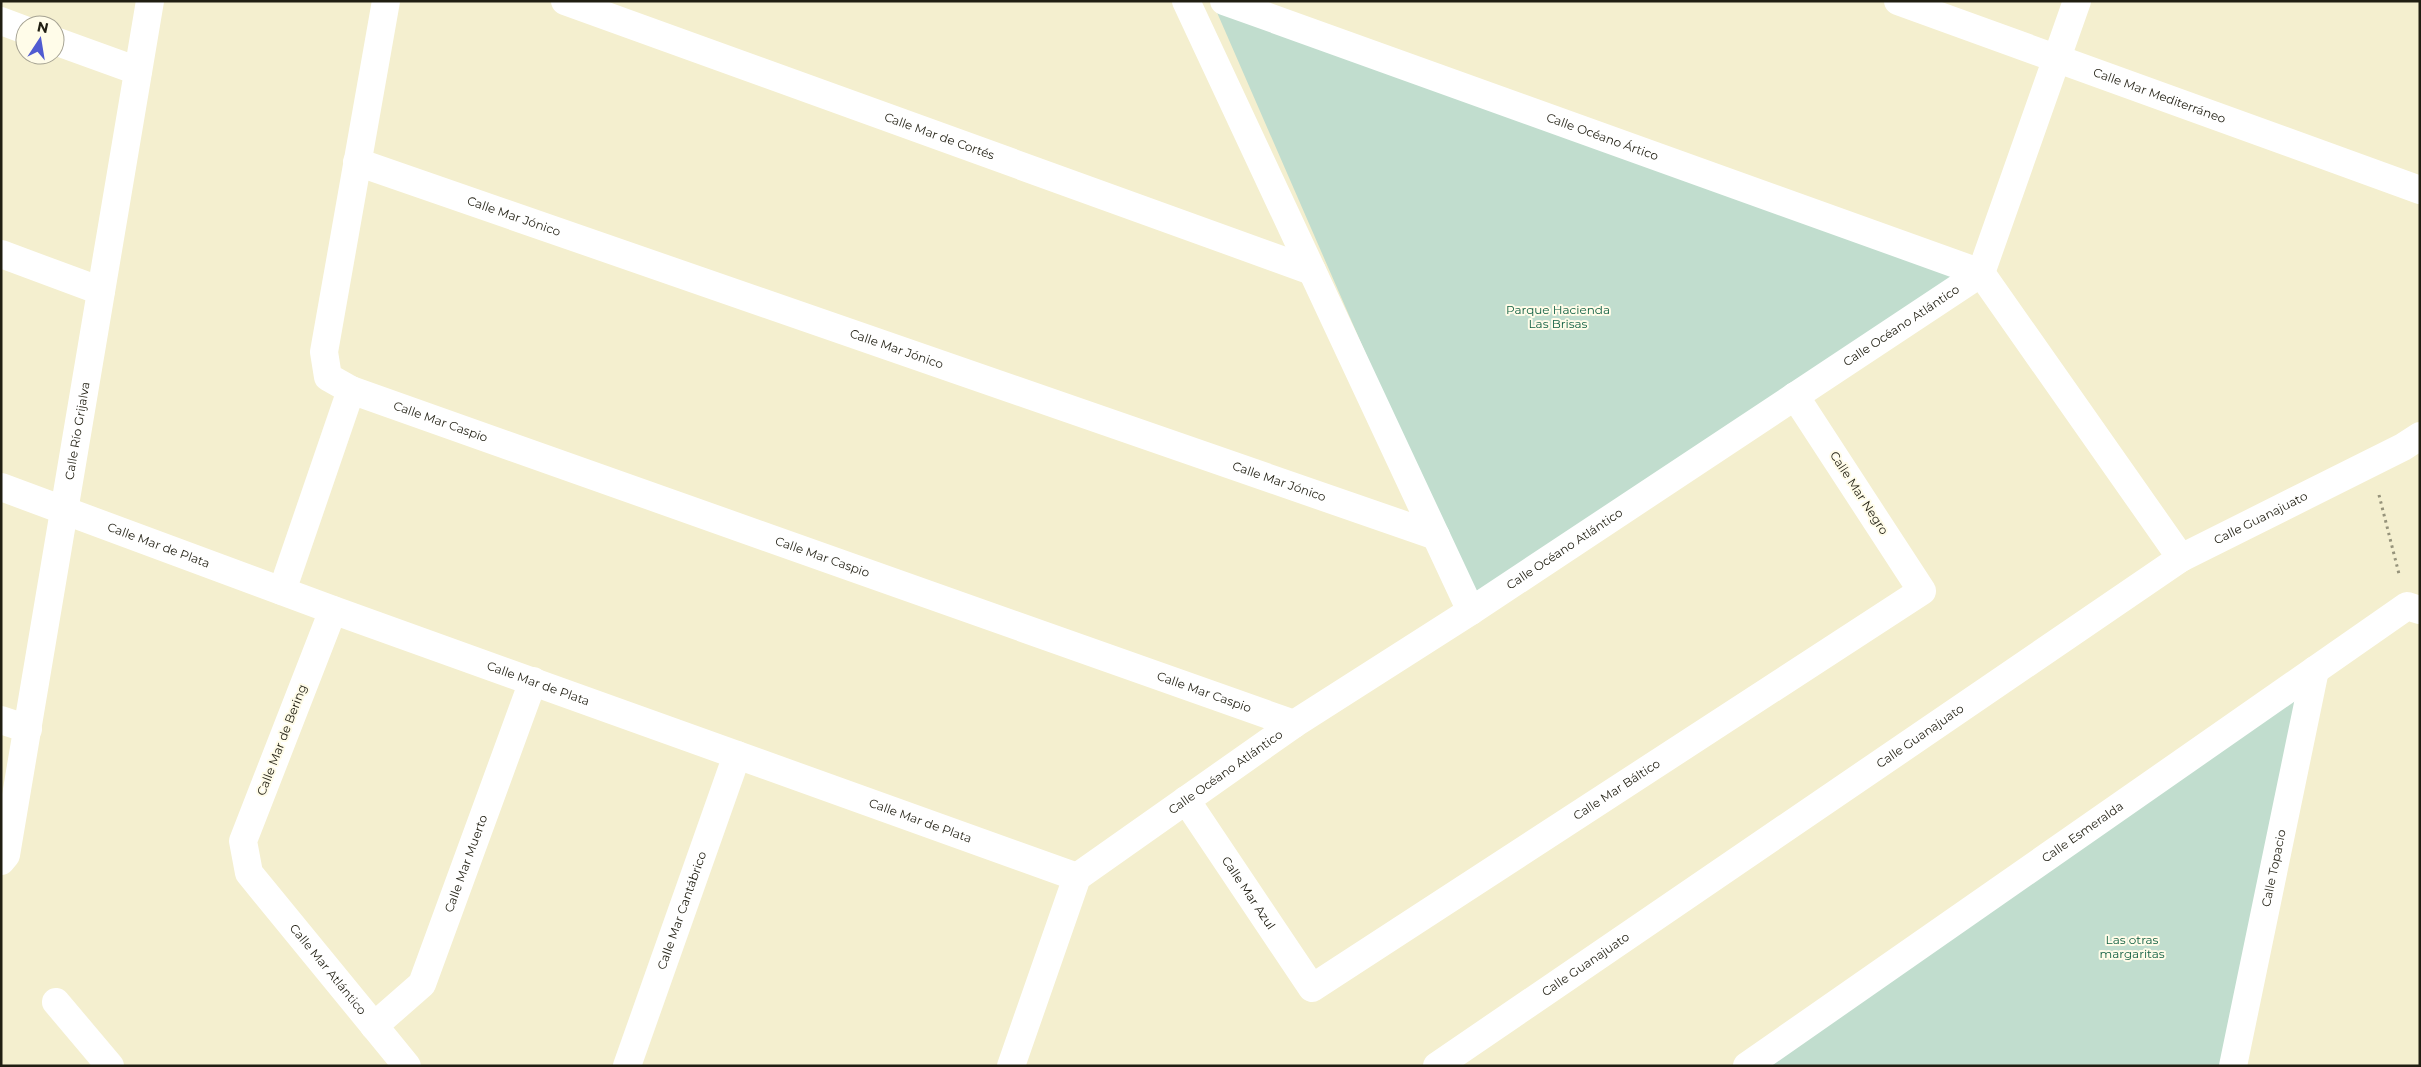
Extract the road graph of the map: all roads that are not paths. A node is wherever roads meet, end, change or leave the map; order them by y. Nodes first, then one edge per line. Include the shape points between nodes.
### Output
1 (150, 1) edge
2 (386, 1) edge
3 (565, 1) edge
4 (1186, 1) edge
5 (1224, 1) edge
6 (1898, 1) edge
7 (2077, 1) edge
8 (1, 21) edge
9 (15, 26) edge
10 (65, 45) edge
11 (2057, 59) junction
12 (138, 72) junction
13 (358, 162) junction
14 (2420, 190) edge
15 (1, 254) edge
16 (1312, 271) junction
17 (1981, 273) junction
18 (101, 291) junction
19 (352, 390) junction
20 (1795, 396) junction
21 (2420, 436) edge
22 (1, 487) edge
23 (64, 510) junction
24 (1436, 536) junction
25 (2181, 558) junction
26 (282, 591) junction
27 (1922, 591) joint
28 (2413, 608) edge
29 (333, 610) junction
30 (1470, 611) junction
31 (2315, 670) junction
32 (533, 681) junction
33 (1, 720) edge
34 (1294, 724) junction
35 (28, 729) junction
36 (737, 755) junction
37 (1186, 800) junction
38 (1, 861) edge
39 (249, 873) joint
40 (1077, 877) junction
41 (1312, 988) joint
42 (56, 1002) dead end
43 (374, 1026) junction
44 (110, 1066) edge
45 (407, 1066) edge
46 (627, 1066) edge
47 (1011, 1066) edge
48 (1437, 1066) edge
49 (1747, 1066) edge
50 (2233, 1066) edge

1 - 12 street, Calle Río Grijalva
2 - 13 street
3 - 16 street, Calle Mar de Cortés
4 - 16 street
5 - 17 street, Calle Océano Ártico
6 - 11 street, Calle Mar Mediterráneo
7 - 11 street
8 - 9 street
10 - 12 street
11 - 14 street, Calle Mar Mediterráneo
11 - 17 street
12 - 18 street, Calle Río Grijalva
13 - 19 street, Calle Mar Caspio via 324,352 328,377
13 - 24 street, Calle Mar Jónico
15 - 18 street
16 - 24 street
17 - 20 street, Calle Océano Atlántico
17 - 25 street
18 - 23 street, Calle Río Grijalva
19 - 26 street
19 - 34 street, Calle Mar Caspio
20 - 27 street, Calle Mar Negro
20 - 30 street, Calle Océano Atlántico
21 - 25 street, Calle Guanajuato
22 - 23 street, Calle Mar de Plata
23 - 26 street, Calle Mar de Plata
23 - 35 street, Calle Río Grijalva
24 - 30 street
25 - 48 street, Calle Guanajuato
26 - 29 street, Calle Mar de Plata
27 - 41 street, Calle Mar Báltico
28 - 31 street, Calle Esmeralda
29 - 32 street, Calle Mar de Plata
29 - 39 street, Calle Mar de Bering via 243,841
30 - 34 street, Calle Océano Atlántico
31 - 49 street, Calle Esmeralda
31 - 50 street, Calle Topacio
32 - 36 street, Calle Mar de Plata
32 - 43 street, Calle Mar Muerto via 422,984
33 - 35 street
34 - 37 street, Calle Océano Atlántico
35 - 38 street, Calle Río Grijalva via 6,855
36 - 40 street, Calle Mar de Plata
36 - 46 street, Calle Mar Cantábrico
37 - 40 street, Calle Océano Atlántico
37 - 41 street, Calle Mar Azul
39 - 43 street, Calle Mar Atlántico
40 - 47 street
42 - 44 street
43 - 45 street, Calle Mar Atlántico

